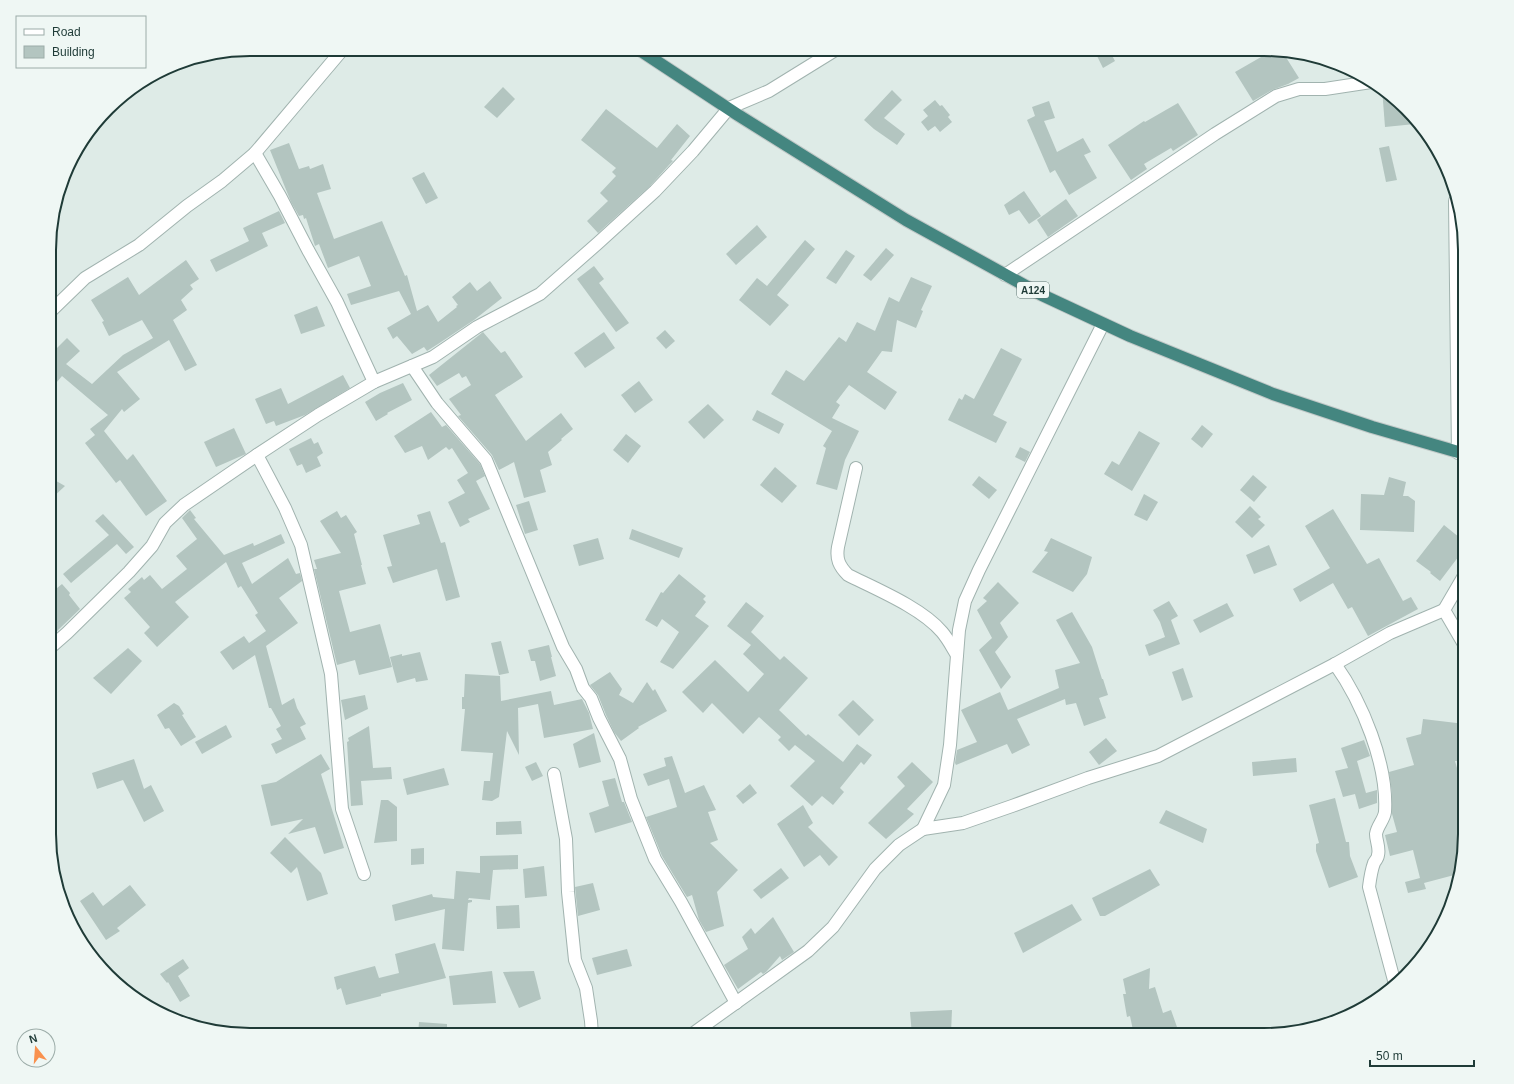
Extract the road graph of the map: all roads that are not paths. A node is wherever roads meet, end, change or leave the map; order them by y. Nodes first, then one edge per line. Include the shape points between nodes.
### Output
1 (337, 56) edge
2 (649, 56) edge
3 (826, 56) edge
4 (1363, 83) edge
5 (729, 108) junction
6 (255, 153) junction
7 (1455, 222) edge
8 (1004, 275) junction
9 (56, 306) edge
10 (1104, 324) junction
11 (1458, 327) edge
12 (412, 366) junction
13 (374, 382) junction
14 (1458, 452) edge
15 (257, 455) junction
16 (856, 468) dead end
17 (1458, 586) edge
18 (1444, 610) junction
19 (1458, 634) edge
20 (56, 643) edge
21 (958, 655) junction
22 (1335, 664) junction
23 (554, 774) dead end
24 (923, 829) junction
25 (364, 874) dead end
26 (1394, 978) edge
27 (736, 1003) junction
28 (592, 1028) edge
29 (701, 1028) edge

1 - 6 street
2 - 5 highway, A124
3 - 5 street via 769,91
4 - 8 street via 1325,89 1299,89 1276,96
5 - 8 highway, A124 via 906,220
5 - 12 street via 655,191 540,294 477,327 433,357
6 - 9 street via 139,245 85,278
6 - 13 street via 337,302
7 - 11 street
8 - 10 highway, A124
10 - 14 highway, A124 via 1273,394
10 - 21 street via 978,570 965,601 959,630
12 - 13 street
12 - 27 street via 437,403 486,460 563,647 620,759 631,799 655,859
13 - 15 street
15 - 20 street via 184,505 165,523 152,546 129,572
15 - 25 street via 301,545 331,674 342,809
16 - 21 street via 838,547 838,562 848,574 929,619
17 - 18 street
18 - 19 street
18 - 22 street via 1390,632
21 - 24 street via 944,785
22 - 24 street via 1158,756 963,823
22 - 26 street via 1360,705 1379,758 1385,790 1385,812 1376,835 1378,857 1369,887
23 - 28 street via 566,839 575,960 586,988
24 - 27 street via 899,845 875,869 833,927 808,951
27 - 29 street

